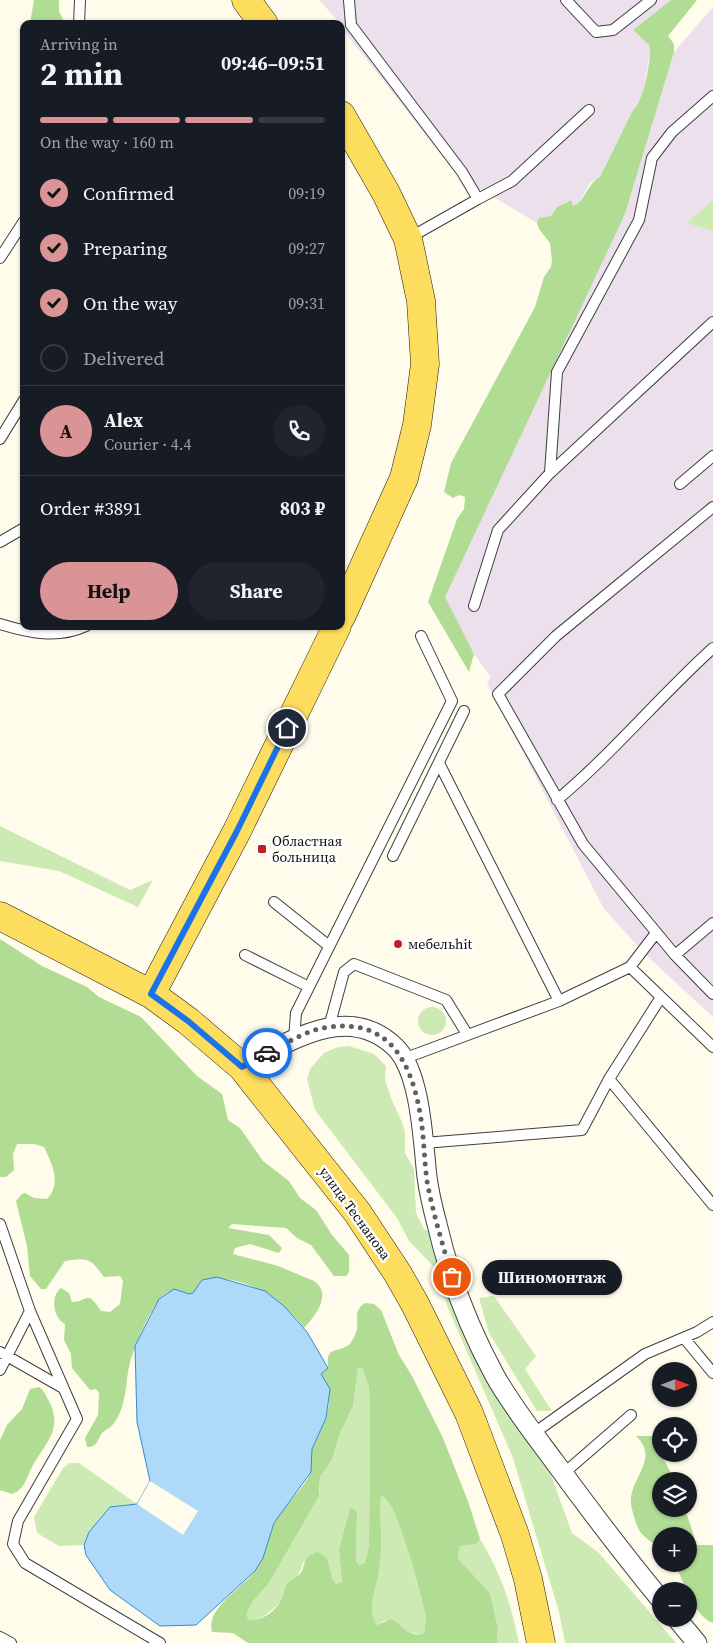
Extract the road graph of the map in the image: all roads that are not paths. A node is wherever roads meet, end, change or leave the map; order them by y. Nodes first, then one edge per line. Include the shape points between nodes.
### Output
1 (80, 0) edge
2 (246, 0) edge
3 (349, 0) edge
4 (566, 0) edge
5 (651, 0) edge
6 (79, 20) edge
7 (261, 20) edge
8 (713, 96) edge
9 (589, 110) dead end
10 (345, 122) edge
11 (478, 199) junction
12 (20, 226) edge
13 (408, 238) junction
14 (2, 251) edge
15 (713, 322) edge
16 (20, 406) edge
17 (0, 439) edge
18 (713, 456) edge
19 (550, 473) junction
20 (680, 484) dead end
21 (713, 507) edge
22 (20, 530) edge
23 (0, 542) edge
24 (474, 606) dead end
25 (345, 608) edge
26 (0, 624) edge
27 (78, 630) edge
28 (335, 630) edge
29 (421, 636) dead end
30 (713, 648) edge
31 (464, 711) dead end
32 (440, 765) junction
33 (557, 800) junction
34 (393, 856) dead end
35 (274, 902) dead end
36 (0, 916) edge
37 (713, 923) edge
38 (656, 933) junction
39 (329, 946) junction
40 (245, 955) dead end
41 (675, 955) junction
42 (630, 967) junction
43 (309, 987) junction
44 (151, 994) junction
45 (713, 994) edge
46 (661, 997) junction
47 (560, 1001) junction
48 (329, 1027) junction
49 (467, 1034) junction
50 (294, 1039) junction
51 (713, 1047) edge
52 (403, 1059) junction
53 (242, 1067) junction
54 (609, 1079) junction
55 (424, 1143) junction
56 (713, 1205) edge
57 (0, 1224) edge
58 (30, 1311) junction
59 (713, 1322) edge
60 (684, 1338) junction
61 (4, 1355) edge
62 (0, 1370) edge
63 (713, 1373) edge
64 (63, 1388) junction
65 (631, 1415) dead end
66 (534, 1433) junction
67 (563, 1474) junction
68 (652, 1589) edge
69 (684, 1627) edge
70 (0, 1637) edge
71 (11, 1643) edge
72 (160, 1643) edge
73 (541, 1643) edge
74 (697, 1643) edge

1 - 6 lane
2 - 7 main road
3 - 11 lane via 351,25 462,172
4 - 5 lane via 596,32 613,30
8 - 19 lane via 672,132 652,158 639,220 557,372
9 - 11 lane via 512,181
10 - 13 main road via 386,192
11 - 13 lane
12 - 14 lane
13 - 25 main road via 421,300 425,364 416,425 404,478
15 - 19 lane
16 - 17 lane
18 - 20 lane
19 - 24 lane via 498,530
21 - 33 lane via 556,636 498,694
22 - 23 lane
26 - 27 lane via 29,633 70,634
28 - 44 main road via 237,831
29 - 39 lane via 452,701
30 - 33 lane
31 - 32 lane
32 - 34 lane
32 - 47 lane
33 - 38 lane via 582,844
35 - 39 lane
36 - 44 main road, улица Теснанова
37 - 41 lane
38 - 41 lane
38 - 42 lane
39 - 43 lane
40 - 43 lane
41 - 45 lane
42 - 46 lane
42 - 47 lane
43 - 50 lane via 296,1013
44 - 53 main road, улица Теснанова
46 - 51 lane
46 - 54 lane
47 - 49 lane
48 - 49 lane via 344,972 354,964 446,1000
48 - 50 street
48 - 52 street via 352,1026 378,1036 395,1047
49 - 52 lane
50 - 53 street
52 - 55 street via 415,1091
53 - 73 main road, улица Теснанова via 357,1212 415,1304 486,1452 518,1544
54 - 55 lane via 582,1130
54 - 56 lane
55 - 66 street via 435,1216 458,1294 496,1377
57 - 58 lane
58 - 61 lane
58 - 64 lane
59 - 60 lane
60 - 63 lane
60 - 66 lane via 645,1354
61 - 62 lane
61 - 64 lane
64 - 72 lane via 77,1419 18,1521 13,1544 25,1563
65 - 67 lane
66 - 67 street
67 - 68 street
69 - 74 street
70 - 71 lane

